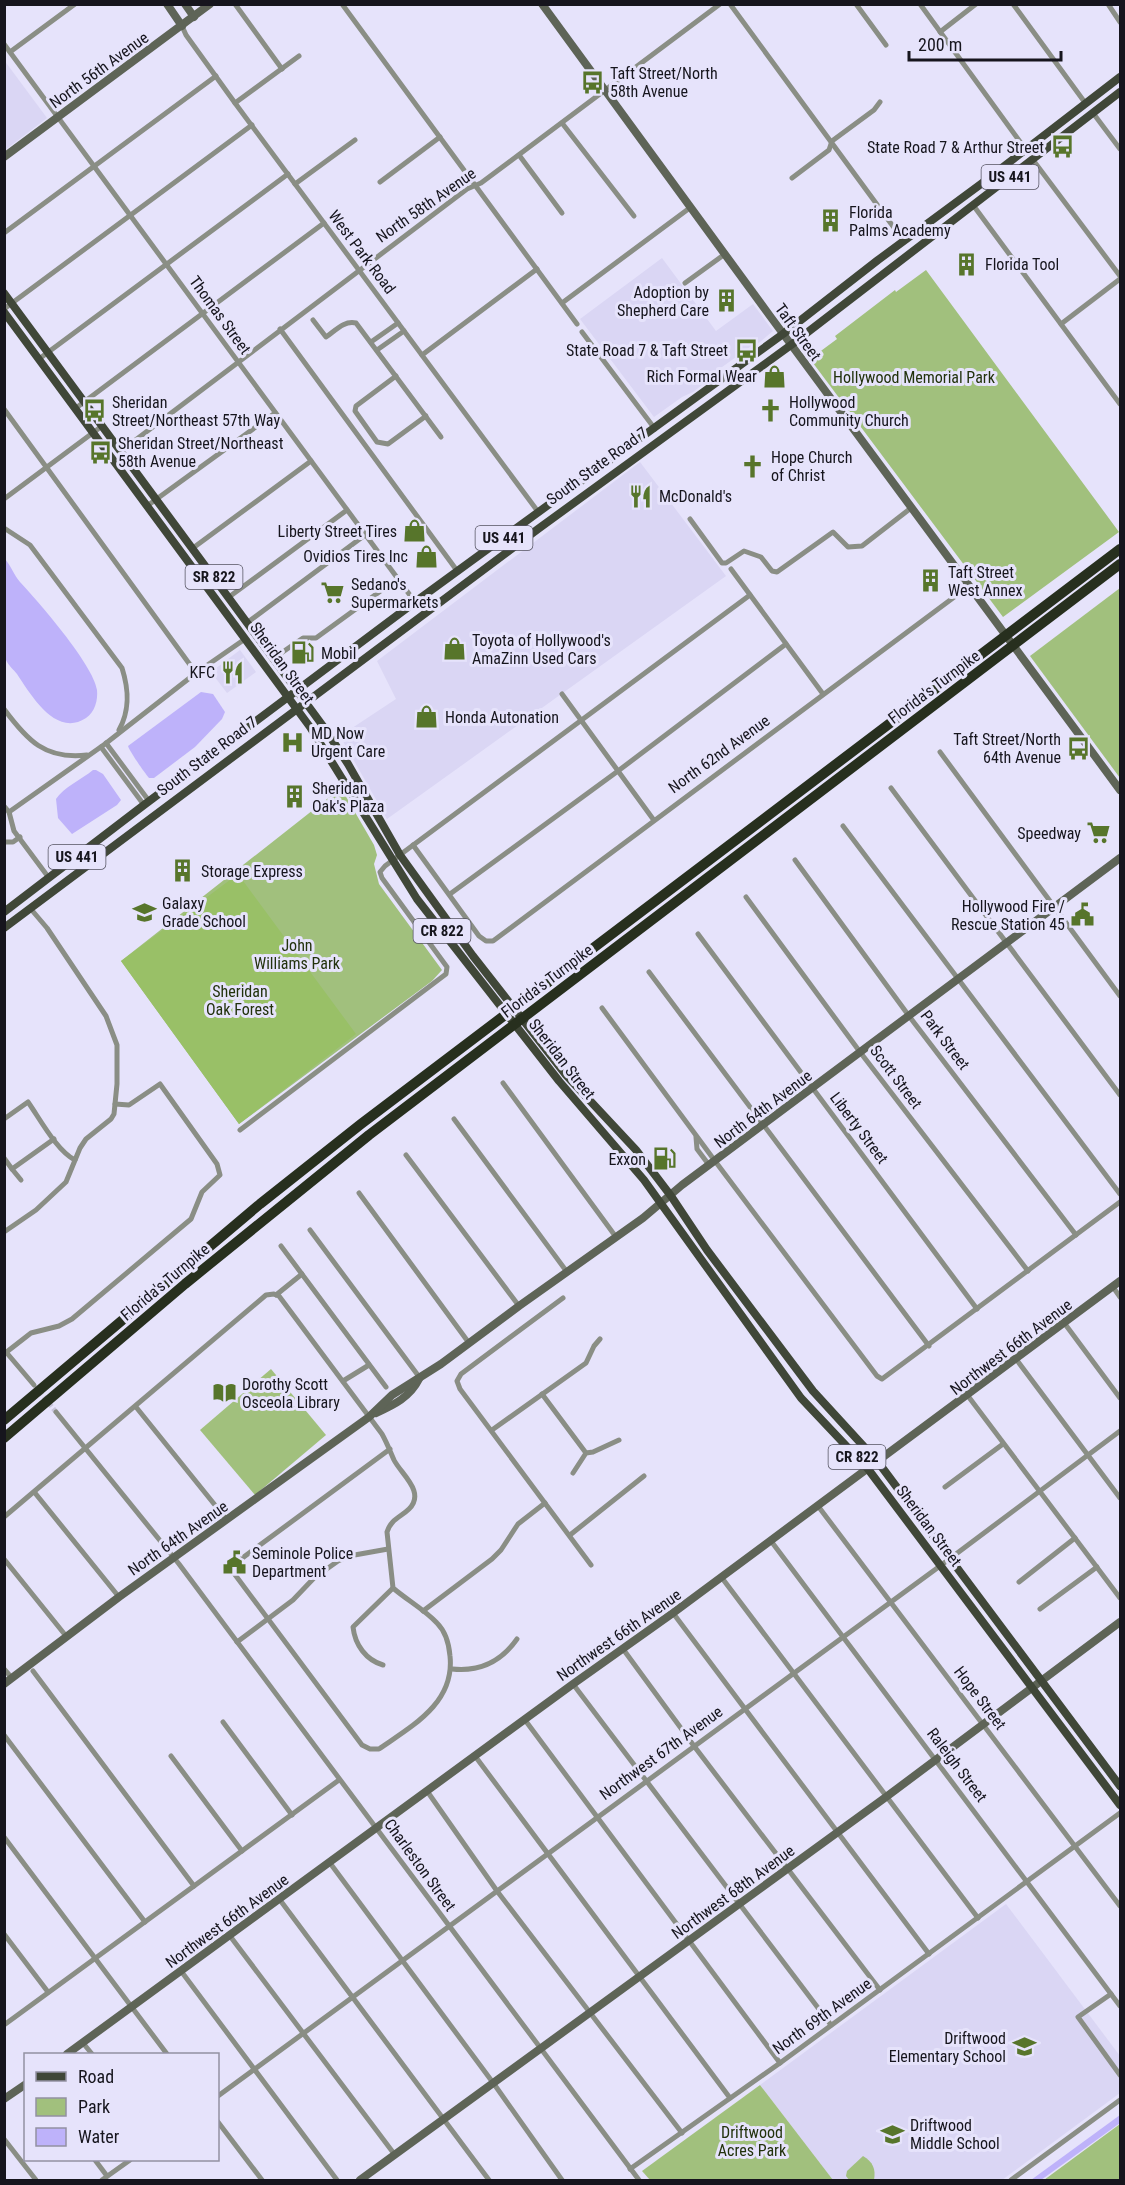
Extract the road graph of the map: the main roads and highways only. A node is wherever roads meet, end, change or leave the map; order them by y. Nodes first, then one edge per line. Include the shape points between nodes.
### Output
1 (1120, 77) edge
2 (1120, 92) edge
3 (977, 187) junction
4 (973, 205) junction
5 (903, 240) junction
6 (901, 259) junction
7 (4, 293) edge
8 (4, 311) edge
9 (676, 413) junction
10 (655, 429) junction
11 (674, 429) junction
12 (652, 445) junction
13 (572, 489) junction
14 (568, 506) junction
15 (539, 513) junction
16 (534, 531) junction
17 (1120, 549) edge
18 (1120, 564) edge
19 (413, 604) junction
20 (412, 622) junction
21 (297, 690) junction
22 (288, 697) junction
23 (306, 702) junction
24 (296, 709) junction
25 (147, 803) junction
26 (140, 825) junction
27 (5, 910) edge
28 (4, 928) edge
29 (498, 996) junction
30 (529, 1035) junction
31 (4, 1420) edge
32 (4, 1438) edge
33 (1120, 1786) edge
34 (1120, 1805) edge

1 - 3 main road, South State Road 7 / US 441
2 - 4 main road, South State Road 7 / US 441
3 - 4 main road
3 - 5 main road, South State Road 7 / US 441
4 - 6 main road, South State Road 7 / US 441
5 - 6 main road
5 - 9 main road, South State Road 7 / US 441
6 - 11 main road, South State Road 7 / US 441
7 - 21 main road, Sheridan Street / SR 822
8 - 22 main road, Sheridan Street / SR 822
9 - 10 main road, South State Road 7 / US 441
9 - 11 main road
10 - 12 main road
10 - 13 main road, South State Road 7 / US 441
11 - 12 main road, South State Road 7 / US 441
12 - 14 main road, South State Road 7 / US 441
13 - 14 main road
13 - 15 main road, South State Road 7 / US 441
14 - 16 main road, South State Road 7 / US 441
15 - 16 main road
15 - 19 main road, South State Road 7 / US 441
16 - 20 main road, South State Road 7 / US 441
17 - 31 highway, Florida's Turnpike via 333,1146
18 - 32 highway, Florida's Turnpike via 342,1156
19 - 20 main road
19 - 21 main road, South State Road 7 / US 441
20 - 23 main road, South State Road 7 / US 441
21 - 22 main road, South State Road 7 / US 441
21 - 23 main road, Sheridan Street / SR 822
22 - 24 main road, Sheridan Street / SR 822
22 - 25 main road, South State Road 7 / US 441
23 - 24 main road, South State Road 7 / US 441
23 - 29 main road, Sheridan Street / CR 822 via 348,764 400,855
24 - 26 main road, South State Road 7 / US 441
24 - 29 main road, Sheridan Street / CR 822 via 417,899
25 - 26 main road via 147,814
25 - 27 main road, South State Road 7 / US 441
26 - 28 main road, South State Road 7 / US 441
29 - 30 main road, Sheridan Street / CR 822
30 - 33 main road, Sheridan Street / CR 822 via 636,1150 813,1391 878,1462
30 - 34 main road, Sheridan Street / CR 822 via 580,1108 625,1156 661,1203 801,1398 868,1469

